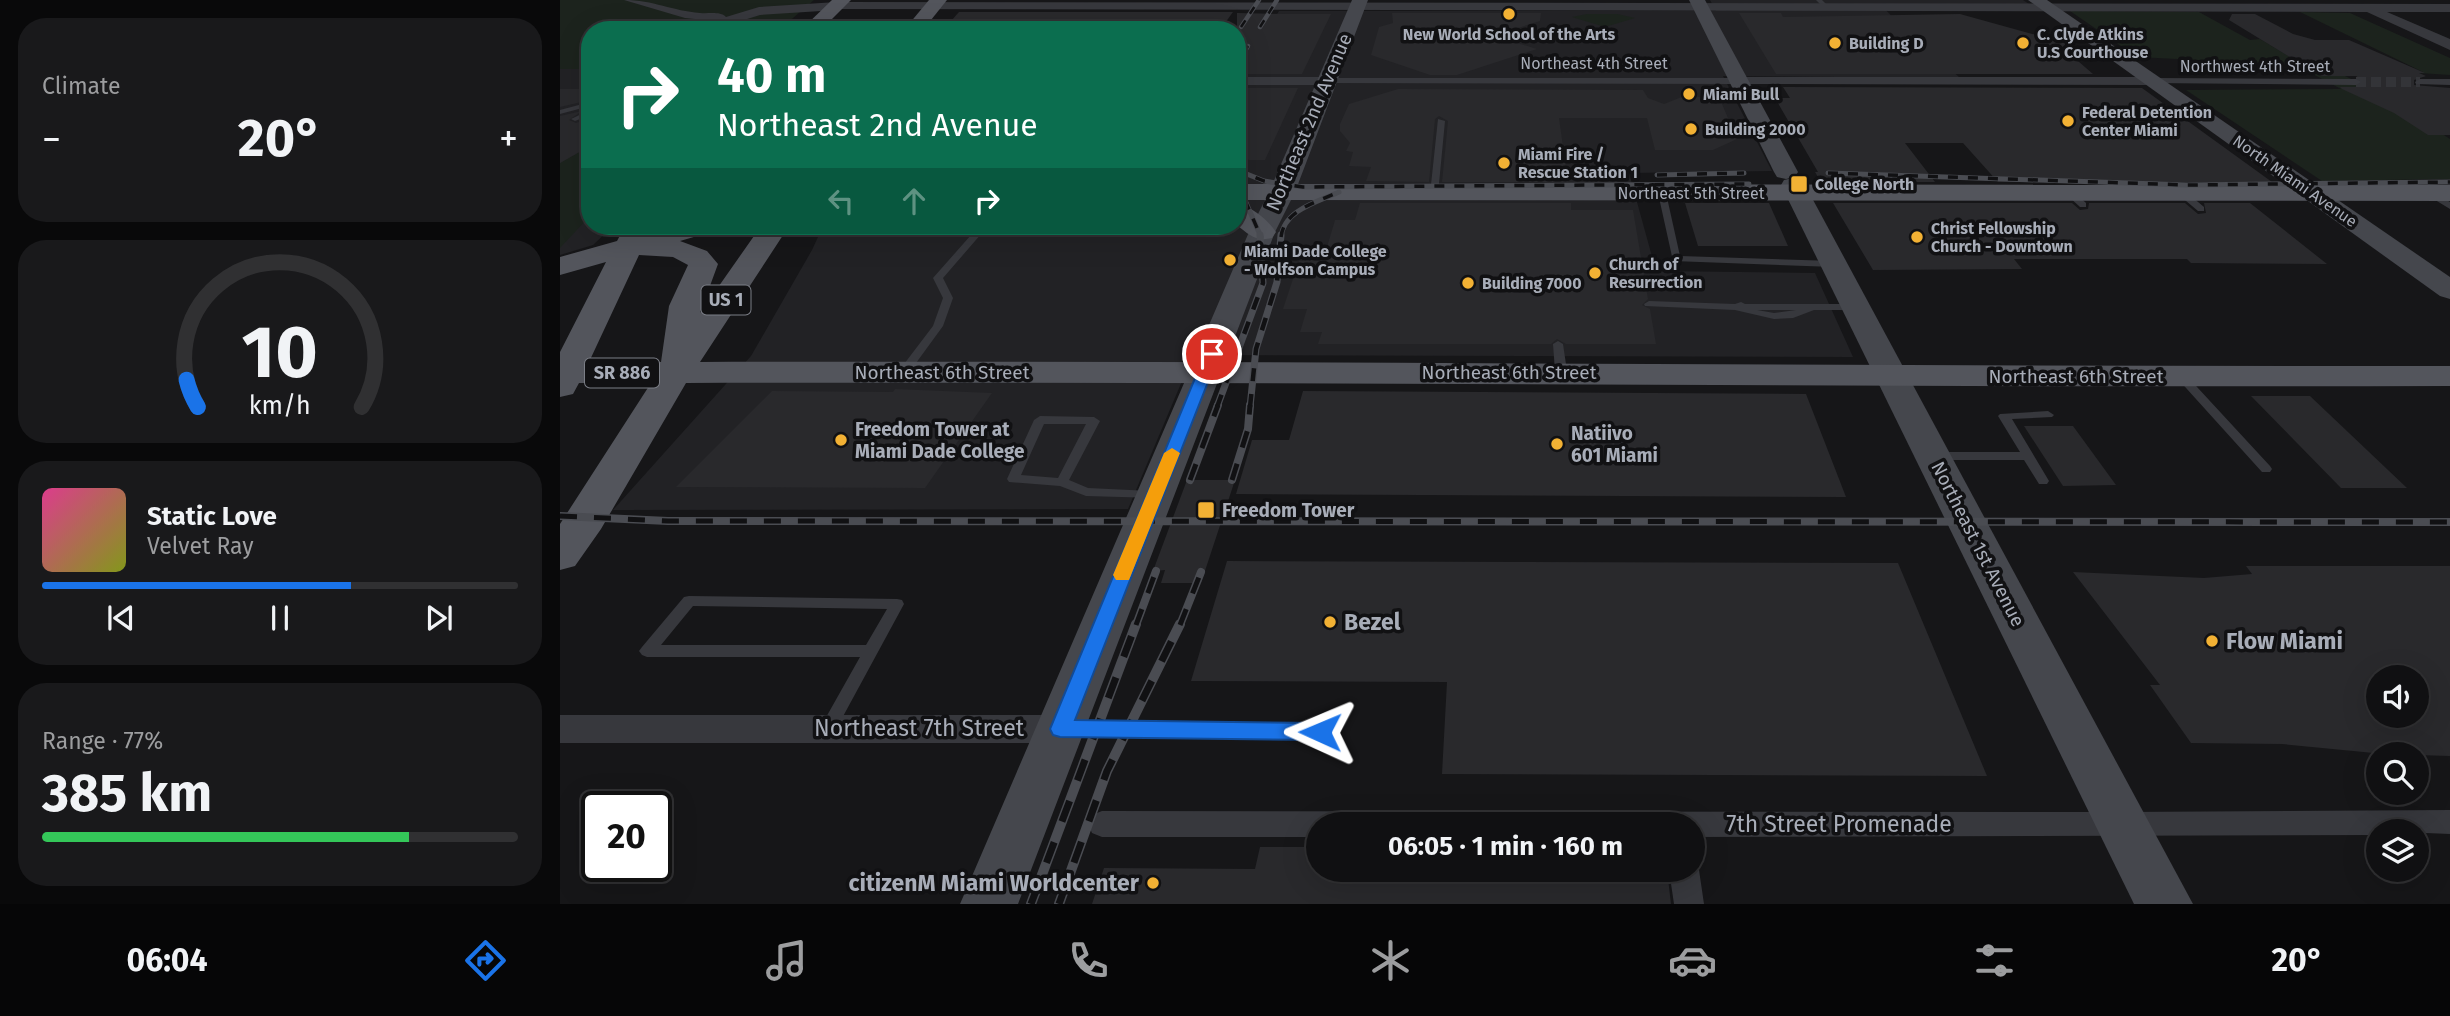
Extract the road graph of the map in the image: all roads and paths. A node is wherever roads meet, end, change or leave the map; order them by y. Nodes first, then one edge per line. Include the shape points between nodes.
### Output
1 (630, 0) edge
2 (2346, 0) edge
3 (839, 3) edge
4 (936, 3) edge
5 (1358, 4) edge
6 (1455, 4) edge
7 (1517, 4) edge
8 (1581, 4) edge
9 (1699, 4) edge
10 (1791, 4) edge
11 (1823, 4) edge
12 (2042, 4) edge
13 (2363, 8) junction
14 (2450, 8) edge
15 (746, 14) junction
16 (678, 21) edge
17 (686, 21) edge
18 (725, 21) edge
19 (820, 21) edge
20 (921, 21) edge
21 (2450, 46) edge
22 (1246, 80) edge
23 (1328, 80) junction
24 (1739, 81) junction
25 (2154, 81) junction
26 (2356, 82) tunnel mouth
27 (2420, 82) tunnel mouth
28 (2450, 82) edge
29 (581, 106) edge
30 (560, 112) edge
31 (581, 117) edge
32 (575, 120) dead end
33 (1441, 121) dead end
34 (1792, 183) junction
35 (1246, 192) edge
36 (1282, 192) junction
37 (1662, 193) junction
38 (2312, 193) junction
39 (1434, 194) junction
40 (2443, 197) edge
41 (1246, 219) edge
42 (1262, 232) junction
43 (769, 235) edge
44 (976, 235) edge
45 (634, 236) edge
46 (1834, 264) junction
47 (560, 266) edge
48 (2450, 290) edge
49 (1649, 304) dead end
50 (1857, 307) junction
51 (1205, 371) junction
52 (904, 372) junction
53 (676, 373) junction
54 (1892, 376) junction
55 (2181, 376) junction
56 (2450, 376) edge
57 (563, 377) edge
58 (2048, 415) dead end
59 (1933, 456) junction
60 (2028, 456) junction
61 (2266, 469) dead end
62 (2043, 481) dead end
63 (1062, 482) junction
64 (1155, 495) junction
65 (560, 555) edge
66 (871, 651) junction
67 (828, 728) junction
68 (560, 729) edge
69 (1060, 729) junction
70 (1320, 732) dead end
71 (2450, 822) edge
72 (1102, 824) dead end
73 (2123, 825) junction
74 (1686, 882) edge
75 (989, 904) edge
76 (1689, 904) edge
77 (2164, 904) edge

1 - 16 street via 659,5
2 - 13 street
3 - 4 street
3 - 15 street
3 - 19 main road
4 - 5 street
4 - 20 main road
5 - 6 street
5 - 23 main road, Northeast 2nd Avenue
6 - 7 street
7 - 8 street
8 - 9 street
9 - 10 street
9 - 24 main road, Northeast 1st Avenue
10 - 11 street
11 - 12 street
12 - 13 street
12 - 25 main road, North Miami Avenue
13 - 14 street
13 - 21 street
15 - 17 street
15 - 18 street
22 - 23 street, Northeast 4th Street
23 - 24 street, Northeast 4th Street
23 - 36 main road, Northeast 2nd Avenue
24 - 25 street, Northeast 4th Street
24 - 34 main road, Northeast 1st Avenue
25 - 26 street, Northwest 4th Street
25 - 38 main road, North Miami Avenue
27 - 28 street
29 - 30 lane
31 - 32 lane
33 - 39 lane
34 - 37 main road, Northeast 5th Street
34 - 38 main road, Northeast 5th Street via 2077,199 2191,201
34 - 46 main road, Northeast 1st Avenue
35 - 36 main road, Northeast 5th Street
36 - 39 main road, Northeast 5th Street
36 - 42 main road, Northeast 2nd Avenue
37 - 39 main road, Northeast 5th Street
37 - 46 lane via 1676,259
38 - 40 main road, Northeast 5th Street
38 - 48 main road, North Miami Avenue
41 - 42 main road
42 - 51 main road, Northeast 2nd Avenue
43 - 53 main road, US 1
44 - 52 lane via 938,278 948,298 938,326
45 - 47 main road
45 - 53 main road via 687,251 703,264 685,306
45 - 57 main road
46 - 50 main road, Northeast 1st Avenue
49 - 50 lane
50 - 54 main road, Northeast 1st Avenue
51 - 52 main road, Northeast 6th Street
51 - 54 main road, Northeast 6th Street via 1560,358
51 - 64 main road, Northeast 2nd Avenue
52 - 53 main road, Northeast 6th Street
53 - 57 main road, Northeast 6th Street / SR 886
53 - 65 main road, US 1
54 - 55 main road, Northeast 6th Street
54 - 59 main road, Northeast 1st Avenue
55 - 56 main road, Northeast 6th Street
55 - 61 lane
58 - 60 lane via 2004,416
59 - 60 lane
59 - 73 main road, Northeast 1st Avenue
60 - 62 lane
63 - 63 lane via 1084,438 1094,421 1040,421 1013,479
63 - 64 lane via 1086,492
64 - 69 main road, Northeast 2nd Avenue
66 - 66 lane via 897,604 689,601 648,651
66 - 67 lane
67 - 68 street, Northeast 7th Street
67 - 69 street, Northeast 7th Street
69 - 70 lane, Northeast 7th Street
69 - 75 main road, Northeast 2nd Avenue
71 - 73 street, 7th Street Promenade
72 - 73 street, 7th Street Promenade
73 - 77 main road, Northeast 1st Avenue
74 - 76 street

